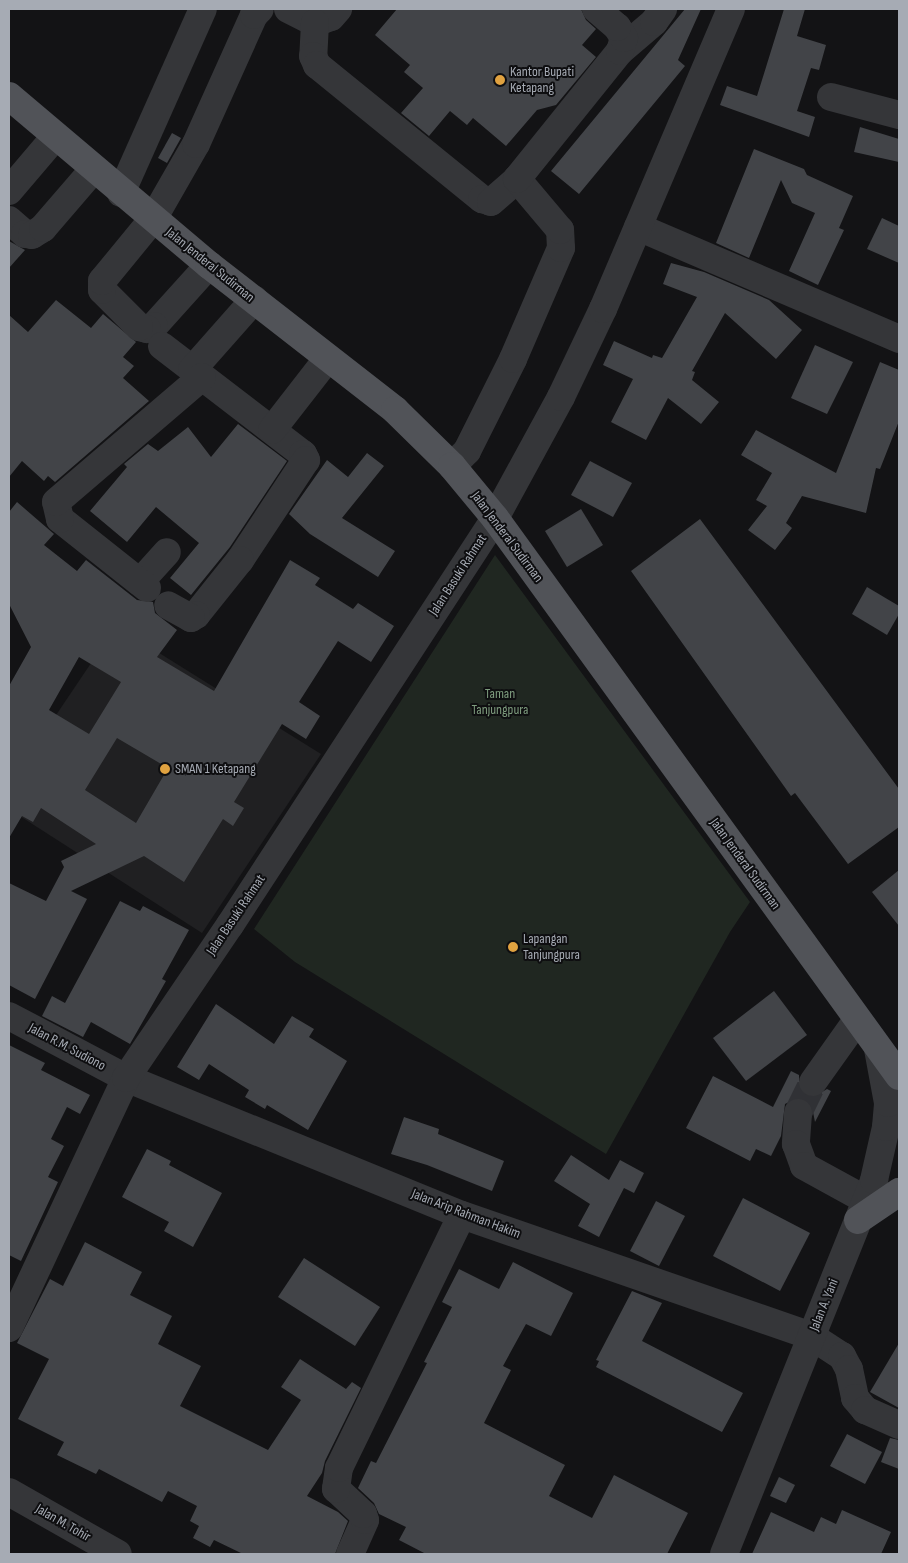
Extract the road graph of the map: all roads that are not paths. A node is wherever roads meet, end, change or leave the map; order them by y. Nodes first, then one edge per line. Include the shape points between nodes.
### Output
1 (203, 9) edge
2 (260, 9) edge
3 (288, 9) edge
4 (338, 9) edge
5 (596, 9) edge
6 (663, 9) edge
7 (731, 9) edge
8 (315, 23) junction
9 (620, 51) junction
10 (831, 97) dead end
11 (10, 100) edge
12 (899, 115) edge
13 (54, 137) junction
14 (93, 170) junction
15 (517, 179) junction
16 (9, 191) edge
17 (121, 193) junction
18 (153, 218) junction
19 (9, 220) edge
20 (638, 227) junction
21 (209, 265) junction
22 (254, 300) junction
23 (899, 339) edge
24 (162, 346) dead end
25 (328, 358) junction
26 (197, 374) junction
27 (272, 430) junction
28 (452, 466) junction
29 (495, 518) junction
30 (167, 552) dead end
31 (168, 605) dead end
32 (9, 1016) edge
33 (857, 1020) junction
34 (878, 1049) junction
35 (899, 1076) edge
36 (126, 1078) junction
37 (814, 1082) tunnel mouth
38 (798, 1113) tunnel mouth
39 (899, 1192) edge
40 (862, 1210) junction
41 (462, 1215) junction
42 (9, 1328) edge
43 (812, 1336) junction
44 (899, 1425) edge
45 (9, 1492) edge
46 (118, 1554) edge
47 (350, 1554) edge
48 (724, 1554) edge

1 - 17 street
2 - 18 street via 254,15 196,144
3 - 8 street
4 - 8 street via 331,18
5 - 9 street via 617,27 624,38
6 - 9 street via 654,22
7 - 20 street, Jalan Basuki Rahmat
8 - 15 street via 314,56 317,65 482,199 491,202
9 - 15 street
10 - 12 street
11 - 13 main road, Jalan Jenderal Sudirman
13 - 14 main road, Jalan Jenderal Sudirman
13 - 16 street
14 - 17 main road, Jalan Jenderal Sudirman
14 - 19 street via 43,228 32,235 25,234
15 - 28 street via 560,230 561,248 476,434 467,451
17 - 18 main road, Jalan Jenderal Sudirman
18 - 21 main road, Jalan Jenderal Sudirman
18 - 21 street via 102,281 102,290 107,298 139,327 147,329 154,326
20 - 23 street
20 - 29 street, Jalan Basuki Rahmat via 561,397
21 - 22 main road, Jalan Jenderal Sudirman
22 - 25 main road, Jalan Jenderal Sudirman
22 - 26 street
24 - 26 street
25 - 27 street
25 - 28 main road, Jalan Jenderal Sudirman via 395,410
26 - 27 street
26 - 30 street via 56,502 60,519 144,585
27 - 31 street via 303,454 306,460 302,470 240,560 196,615 191,618
28 - 29 main road, Jalan Jenderal Sudirman
29 - 33 main road, Jalan Jenderal Sudirman
29 - 36 street, Jalan Basuki Rahmat
32 - 36 street, Jalan R.M. Sudiono
33 - 34 main road, Jalan Jenderal Sudirman
33 - 37 street
34 - 35 main road, Jalan Jenderal Sudirman
34 - 40 street, Jalan A. Yani via 886,1080 886,1127
36 - 41 street, Jalan Arip Rahman Hakim
36 - 42 street, Jalan Basuki Rahmat
38 - 40 street via 796,1144 804,1166
39 - 40 main road
40 - 43 street, Jalan A. Yani
41 - 43 street, Jalan Arip Rahman Hakim
41 - 47 street via 339,1468 336,1488 363,1514 365,1520
43 - 44 street, Jalan Arip Rahman Hakim via 842,1356 849,1369 855,1398 865,1410
43 - 48 street, Jalan A. Yani
45 - 46 street, Jalan M. Tohir

